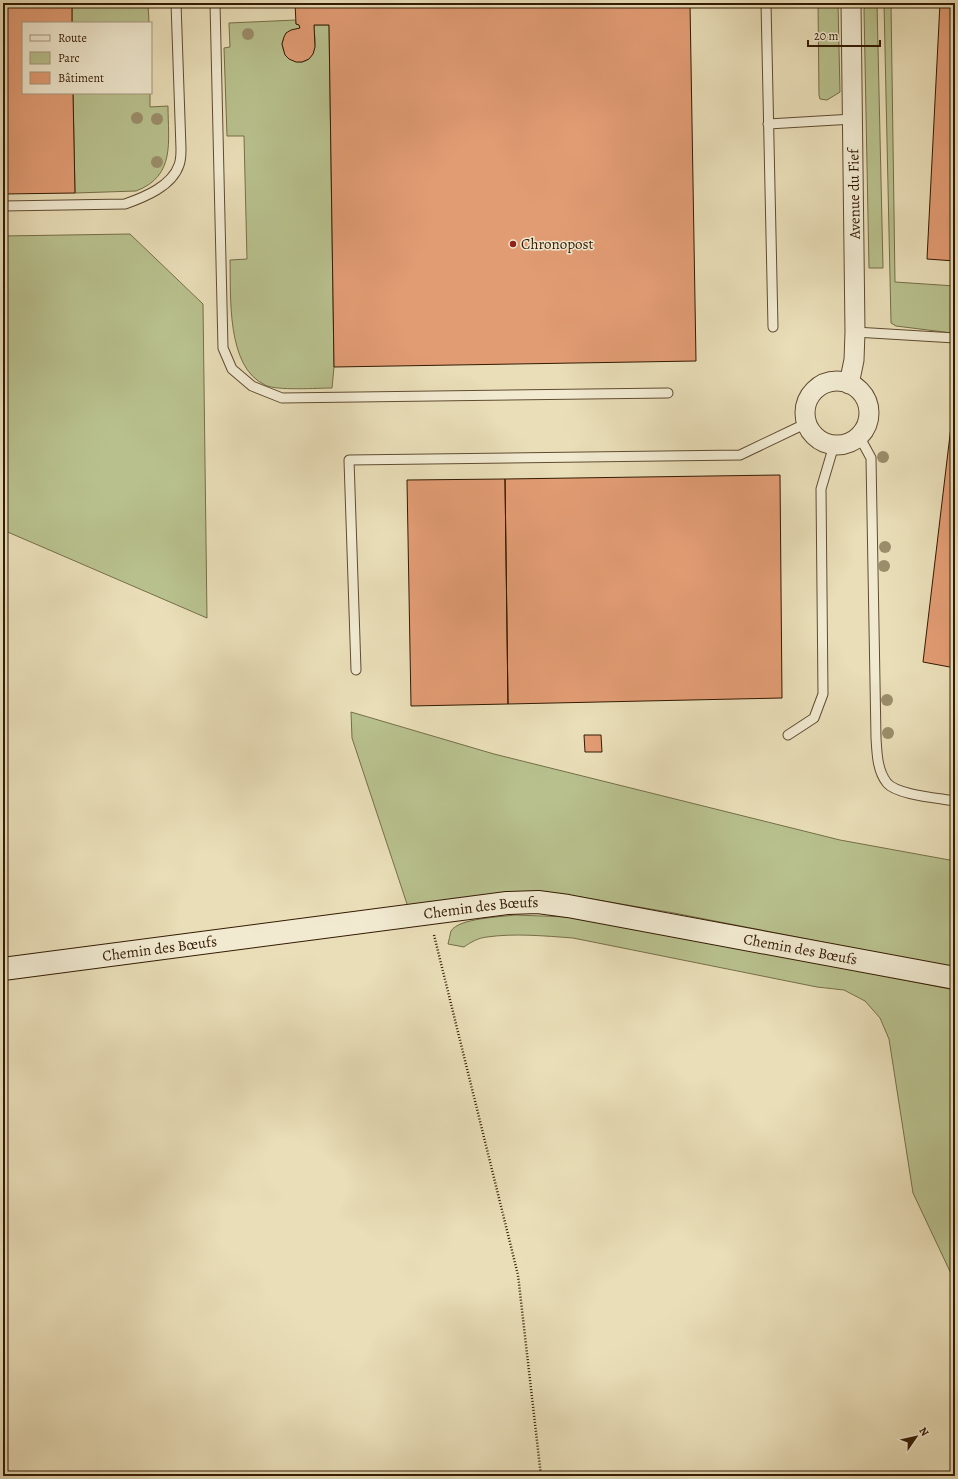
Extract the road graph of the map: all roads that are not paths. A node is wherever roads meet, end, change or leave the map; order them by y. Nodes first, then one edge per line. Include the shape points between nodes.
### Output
1 (176, 3) edge
2 (215, 3) edge
3 (766, 3) edge
4 (851, 3) edge
5 (853, 120) junction
6 (768, 124) junction
7 (3, 206) edge
8 (773, 327) dead end
9 (855, 332) junction
10 (955, 338) edge
11 (849, 384) junction
12 (668, 393) dead end
13 (807, 424) junction
14 (859, 436) junction
15 (834, 445) junction
16 (356, 670) dead end
17 (788, 735) dead end
18 (955, 801) edge
19 (3, 969) edge
20 (955, 978) edge

1 - 7 lane via 182,149 179,165 170,179 141,199 125,204
2 - 12 lane via 223,348 232,369 252,386 282,398
3 - 6 lane
4 - 5 street, Avenue du Fief
5 - 6 lane
5 - 9 street, Avenue du Fief
6 - 8 lane
9 - 10 lane
9 - 11 street, Avenue du Fief via 854,360
11 - 13 street via 831,382 815,390 806,405
11 - 14 street via 863,395 869,412 865,429
13 - 15 street via 817,438
13 - 16 lane via 740,455 349,460
14 - 15 street via 852,442
14 - 18 lane via 871,458 878,761 882,776 897,790
15 - 17 lane via 821,489 823,694 814,718
19 - 20 street, Chemin des Bœufs via 507,903 538,902

